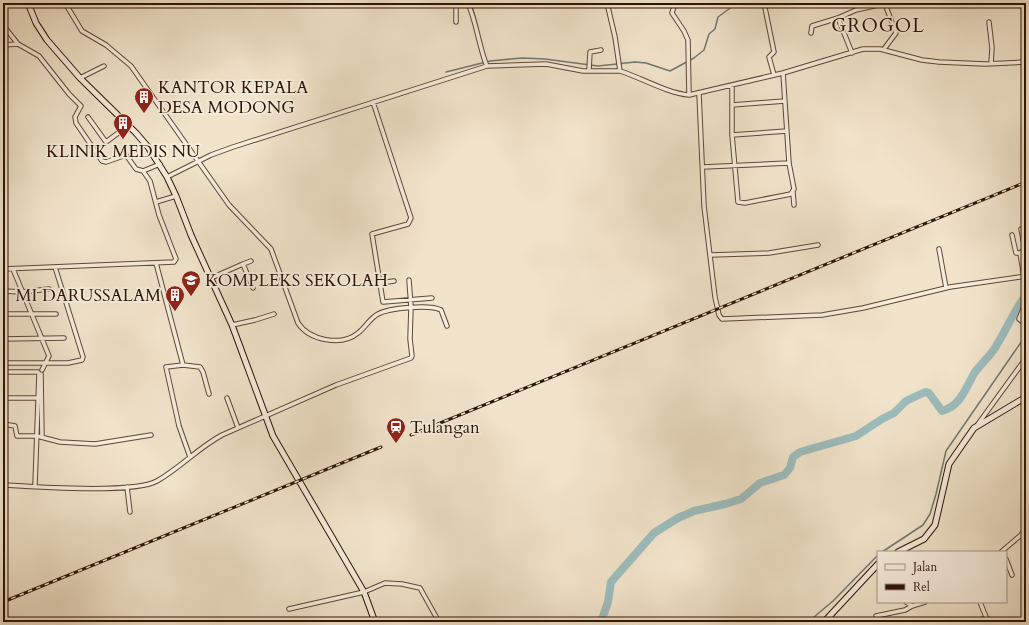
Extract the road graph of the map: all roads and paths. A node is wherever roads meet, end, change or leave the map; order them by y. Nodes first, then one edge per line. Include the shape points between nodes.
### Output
1 (28, 3) edge
2 (65, 3) edge
3 (456, 3) edge
4 (466, 3) edge
5 (607, 3) edge
6 (675, 3) edge
7 (764, 3) edge
8 (886, 3) edge
9 (878, 4) edge
10 (838, 18) junction
11 (456, 22) dead end
12 (989, 22) dead end
13 (3, 25) edge
14 (811, 33) dead end
15 (18, 44) junction
16 (3, 45) edge
17 (884, 49) junction
18 (601, 50) dead end
19 (852, 52) junction
20 (1026, 62) edge
21 (486, 63) junction
22 (991, 64) junction
23 (104, 66) dead end
24 (589, 67) junction
25 (620, 71) junction
26 (783, 73) junction
27 (774, 75) junction
28 (80, 78) junction
29 (732, 85) junction
30 (699, 94) junction
31 (689, 95) junction
32 (785, 101) junction
33 (373, 102) junction
34 (732, 105) junction
35 (88, 118) dead end
36 (129, 125) junction
37 (787, 132) junction
38 (732, 135) junction
39 (199, 162) junction
40 (789, 163) junction
41 (160, 164) junction
42 (735, 166) junction
43 (702, 167) junction
44 (143, 171) junction
45 (167, 177) junction
46 (793, 192) junction
47 (176, 196) junction
48 (156, 202) junction
49 (794, 205) dead end
50 (1021, 229) dead end
51 (1012, 236) dead end
52 (818, 245) dead end
53 (939, 249) dead end
54 (1020, 253) junction
55 (711, 255) junction
56 (251, 261) dead end
57 (156, 263) junction
58 (243, 264) junction
59 (55, 267) junction
60 (3, 269) edge
61 (13, 269) junction
62 (1025, 276) edge
63 (212, 278) junction
64 (409, 280) dead end
65 (394, 281) dead end
66 (380, 283) junction
67 (253, 288) dead end
68 (946, 288) junction
69 (50, 289) dead end
70 (3, 291) edge
71 (22, 292) junction
72 (432, 298) dead end
73 (1026, 301) edge
74 (411, 304) junction
75 (3, 314) edge
76 (56, 314) dead end
77 (274, 314) dead end
78 (31, 315) junction
79 (1023, 322) edge
80 (232, 325) junction
81 (447, 326) dead end
82 (41, 338) junction
83 (64, 338) dead end
84 (3, 339) edge
85 (1026, 358) edge
86 (3, 363) edge
87 (46, 364) junction
88 (183, 365) junction
89 (3, 372) edge
90 (40, 372) junction
91 (209, 394) dead end
92 (3, 398) edge
93 (40, 398) junction
94 (227, 398) dead end
95 (1026, 398) edge
96 (265, 415) junction
97 (3, 424) edge
98 (978, 424) junction
99 (238, 428) junction
100 (151, 435) dead end
101 (40, 437) junction
102 (190, 457) junction
103 (3, 485) edge
104 (35, 485) junction
105 (127, 487) junction
106 (130, 512) dead end
107 (1026, 528) edge
108 (900, 551) edge
109 (1003, 551) edge
110 (1007, 562) edge
111 (877, 567) edge
112 (1012, 575) dead end
113 (364, 592) junction
114 (908, 603) edge
115 (922, 603) edge
116 (980, 603) edge
117 (912, 606) junction
118 (289, 609) dead end
119 (876, 616) dead end
120 (988, 620) edge
121 (1026, 620) edge
122 (375, 622) edge
123 (439, 622) edge
124 (824, 622) edge
125 (973, 622) edge
126 (1015, 622) edge

1 - 28 street via 41,32
2 - 39 street via 82,31 106,45 131,66
3 - 11 street
4 - 21 street via 471,8
5 - 25 street
6 - 31 street via 672,13 688,40
7 - 27 street via 774,52 769,56
8 - 9 street
8 - 17 street via 896,33
9 - 10 street
10 - 14 street via 812,26
10 - 19 street
12 - 22 street
13 - 15 street
15 - 16 street
15 - 44 street via 38,56 82,106 75,117 76,123 102,161 126,154 136,169
17 - 19 street via 862,49
17 - 22 street via 928,61
18 - 24 street via 590,52
19 - 26 street
20 - 22 street
21 - 24 street
21 - 33 street
23 - 28 street
24 - 25 street
25 - 31 street via 676,93
26 - 27 street
26 - 32 street
27 - 29 street
28 - 36 street
29 - 30 street
29 - 34 street
30 - 31 street
30 - 43 street
32 - 34 street
32 - 37 street
33 - 39 street via 233,147
33 - 66 street via 411,218 408,224 372,234
34 - 38 street
35 - 36 street via 106,142
36 - 41 street
37 - 38 street
37 - 40 street
38 - 42 street
39 - 45 street
39 - 74 street via 229,205 273,253 298,323 303,330 327,340 343,340 357,334 378,314
40 - 42 street
40 - 46 street
41 - 44 street
41 - 45 street
42 - 43 street
42 - 46 street via 738,202 745,203
43 - 55 street
44 - 48 street via 152,185
45 - 47 street
46 - 49 street
47 - 48 street
47 - 63 street
48 - 57 street via 176,259 174,262
50 - 54 street via 1025,249
51 - 54 street via 1015,251
52 - 55 street via 769,253
53 - 68 street
54 - 62 street
55 - 68 street via 715,298 720,317 726,320 822,315
56 - 58 street
57 - 59 street
57 - 88 street
58 - 63 street
58 - 67 street
59 - 61 street
59 - 87 street via 83,357 79,362
60 - 61 street
61 - 71 street
62 - 68 street
63 - 80 street
64 - 74 street
65 - 66 street
66 - 74 street via 384,303
69 - 71 street
70 - 71 street
71 - 78 street
72 - 74 street
73 - 79 street via 1019,316
74 - 81 street via 438,308
74 - 96 street via 411,358 336,385
75 - 78 street
76 - 78 street
77 - 80 street
78 - 82 street
80 - 96 street
82 - 83 street
82 - 84 street
82 - 87 street via 49,356
85 - 98 street
86 - 87 street
87 - 90 street
88 - 91 street via 195,365 202,369
88 - 102 street via 166,368 179,426
89 - 90 street
90 - 93 street
92 - 93 street
93 - 101 street
94 - 99 street
95 - 98 street
96 - 99 street
96 - 113 street via 280,449
97 - 101 street via 14,426 17,436
98 - 108 street via 949,464 936,525 924,539
99 - 102 street via 206,444
100 - 101 street via 95,444 60,442
101 - 104 street
102 - 105 street via 156,482
103 - 104 street
104 - 105 street
105 - 106 street
107 - 109 street
110 - 112 street
111 - 124 street
113 - 118 street
113 - 122 street
113 - 123 street via 385,583 416,585
114 - 117 street
115 - 117 street
116 - 120 street
117 - 119 street
120 - 125 street
121 - 126 street

